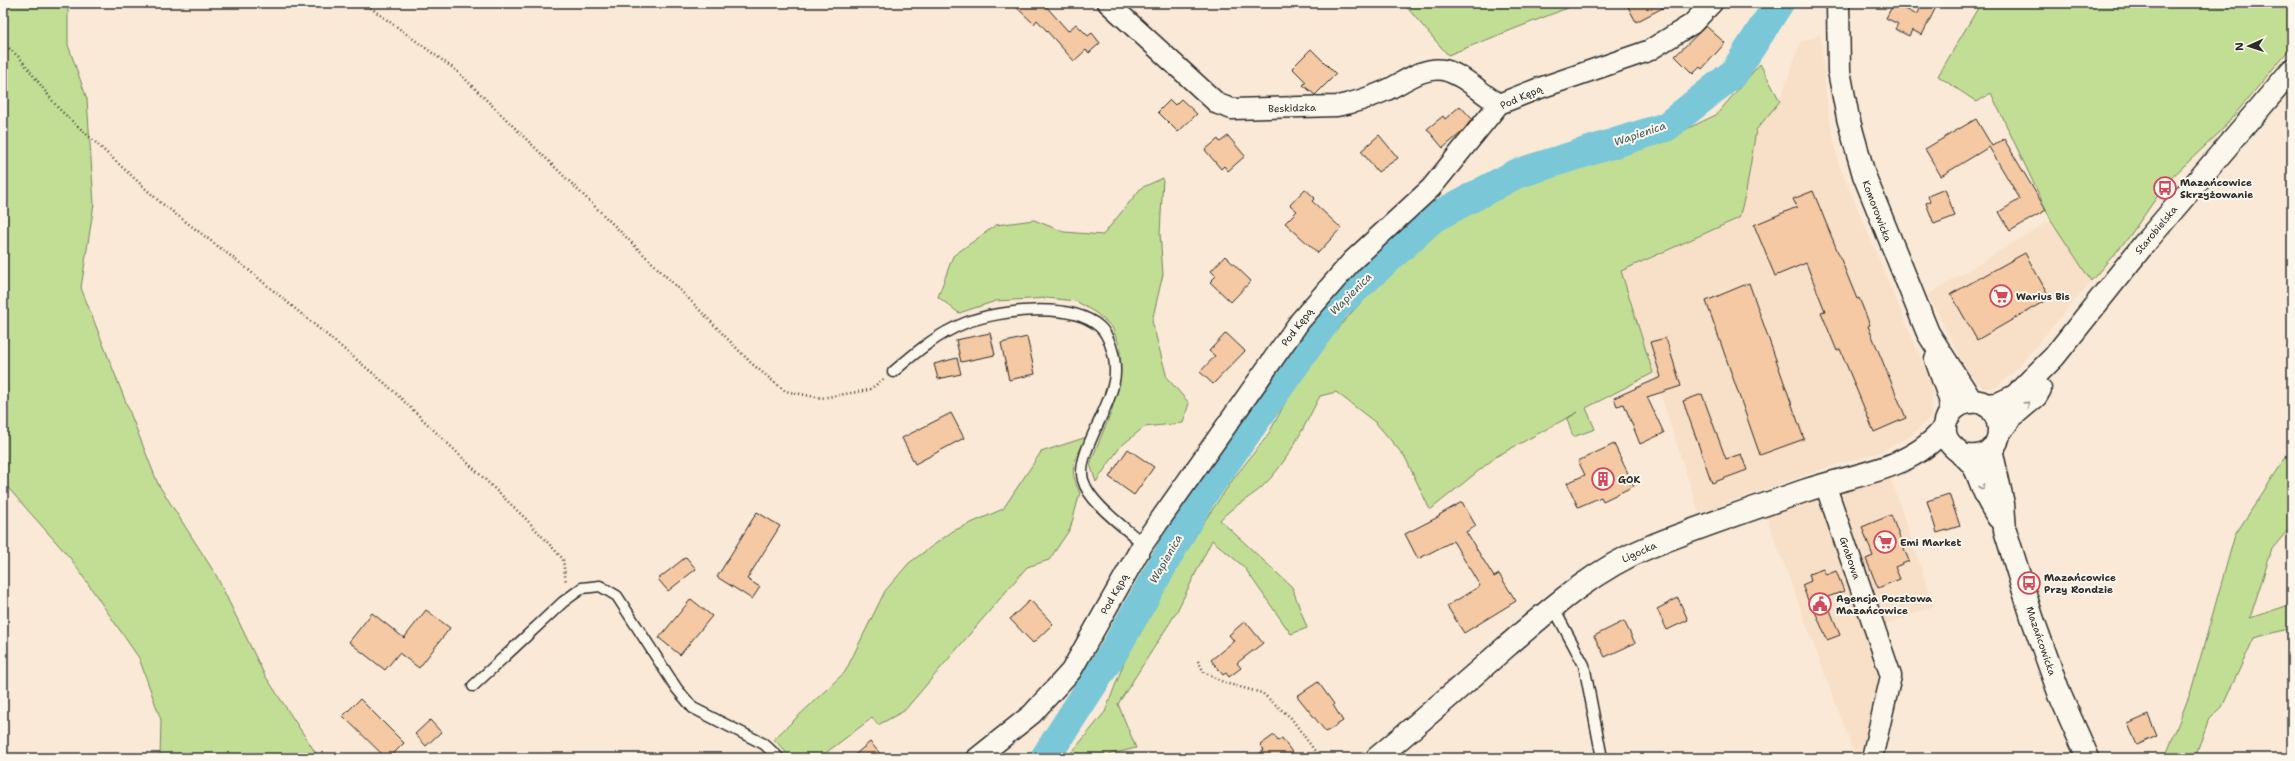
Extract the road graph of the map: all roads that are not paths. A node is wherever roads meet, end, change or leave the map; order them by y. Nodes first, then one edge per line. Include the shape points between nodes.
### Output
1 (1108, 3) edge
2 (1712, 3) edge
3 (1838, 3) edge
4 (2292, 70) edge
5 (1499, 104) junction
6 (1928, 333) junction
7 (2054, 357) junction
8 (893, 372) road end
9 (1978, 404) junction
10 (1948, 420) junction
11 (1995, 440) junction
12 (1958, 453) junction
13 (1892, 466) junction
14 (1825, 484) junction
15 (2005, 530) junction
16 (1143, 544) junction
17 (1553, 607) junction
18 (473, 686) dead end
19 (779, 758) edge
20 (977, 758) edge
21 (1377, 758) edge
22 (1602, 758) edge
23 (1872, 758) edge
24 (2088, 758) edge

1 - 5 street, Beskidzka via 1208,97 1232,109 1337,106 1353,103 1429,70 1444,70 1464,80
2 - 5 street, Pod Kępą via 1692,24 1648,51
3 - 6 street, Komorowicka via 1839,71 1848,118 1864,175
4 - 7 street, Starobielska via 2144,244
5 - 16 street, Pod Kępą via 1431,188 1352,261 1300,321
6 - 9 street, Komorowicka
6 - 10 street via 1950,399
7 - 9 street, Starobielska via 2015,396 1998,404
11 -> 7 street via 2010,418 2036,396 2048,377
8 - 16 lane via 926,343 966,323 1009,313 1054,310 1079,315 1100,327 1110,343 1116,369 1109,399 1081,467 1084,482 1095,500
9 - 10 street via 1964,403
9 - 11 street via 1996,415
10 - 12 street via 1949,444
10 - 13 street, Ligocka via 1936,439
11 - 12 street via 1979,456
11 - 15 street, Mazańcowicka
12 - 13 street
12 -> 15 street via 1974,467
13 - 14 street, Ligocka
14 - 17 street, Ligocka via 1649,547 1616,562 1584,582
14 - 23 street, Grabowa via 1891,676
15 - 24 street, Mazańcowicka via 2032,617 2060,694
16 - 20 street, Pod Kępą via 1071,671 1032,714
17 - 21 street, Ligocka
17 - 22 lane via 1584,665
18 - 19 lane via 563,602 582,588 600,586 617,596 677,689 693,708 764,744

